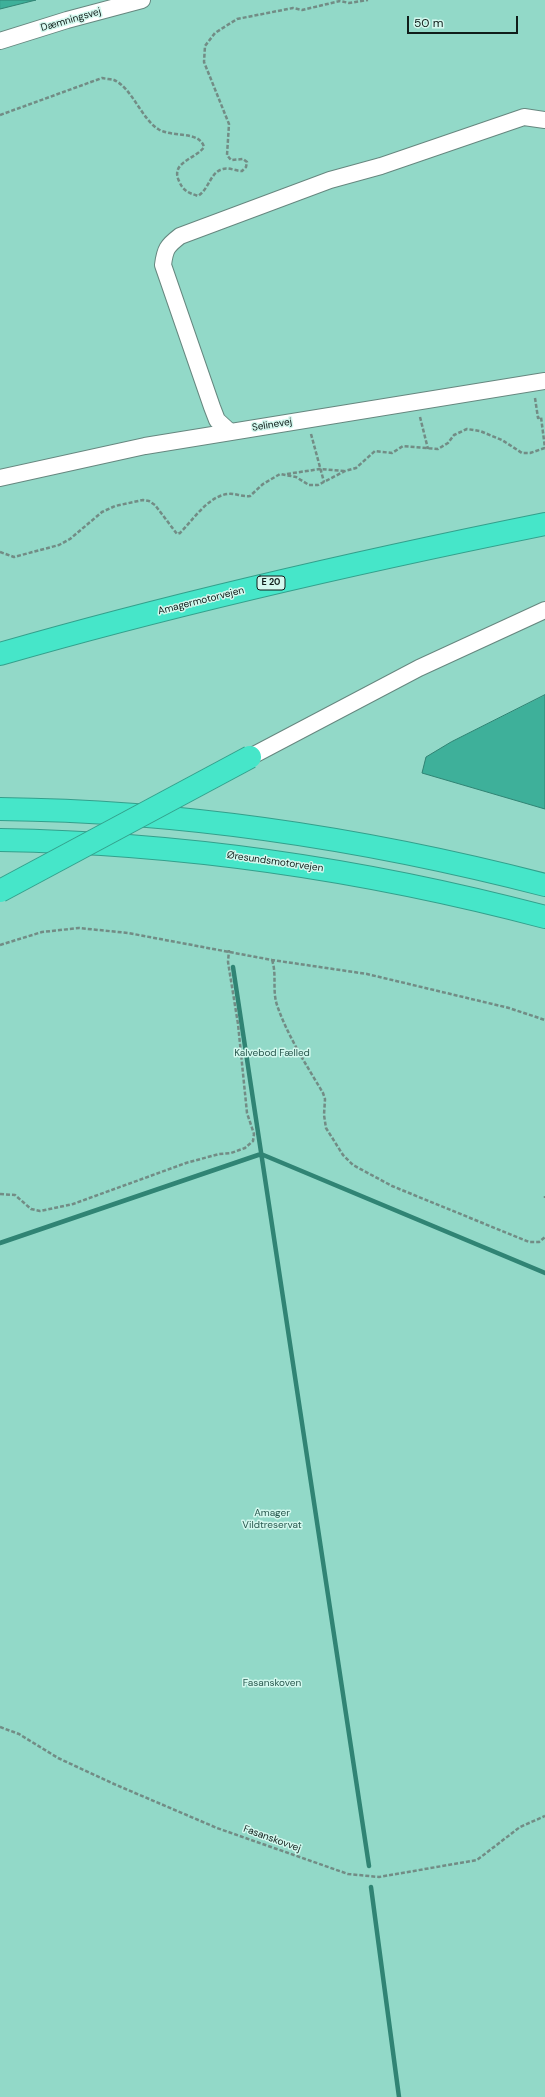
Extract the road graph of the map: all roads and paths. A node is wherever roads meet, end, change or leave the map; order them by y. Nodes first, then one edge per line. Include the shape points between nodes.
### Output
1 (142, 0) edge
2 (368, 0) edge
3 (0, 41) edge
4 (0, 116) edge
5 (545, 120) edge
6 (545, 381) edge
7 (535, 394) dead end
8 (419, 416) dead end
9 (311, 431) dead end
10 (230, 432) junction
11 (545, 448) edge
12 (428, 449) junction
13 (320, 469) junction
14 (345, 471) junction
15 (287, 474) junction
16 (0, 478) edge
17 (324, 482) junction
18 (545, 524) edge
19 (0, 552) edge
20 (545, 610) edge
21 (0, 654) edge
22 (250, 757) joint
23 (0, 809) edge
24 (0, 840) edge
25 (545, 885) edge
26 (0, 891) edge
27 (545, 917) edge
28 (0, 945) edge
29 (229, 950) junction
30 (272, 960) junction
31 (545, 1020) edge
32 (0, 1194) edge
33 (545, 1237) edge
34 (0, 1727) edge
35 (545, 1816) edge

1 - 3 street, Dæmningsvej
2 - 4 path via 349,3 340,1 302,10 294,8 237,19 215,33 205,46 204,62 229,124 227,155 231,160 243,159 247,162 242,171 224,168 218,171 211,178 206,191 198,196 181,188 177,178 178,168 184,160 200,153 204,147 202,141 197,137 170,134 158,129 148,121 115,80 102,78
5 - 10 street via 524,117 380,166 330,180 180,236 169,245 163,265 217,420
6 - 10 street, Selinevej
7 - 11 path
8 - 12 path
9 - 13 path
10 - 16 street, Selinevej via 145,446
11 - 12 path via 522,453 502,440 467,428 454,435 443,447
12 - 14 path via 403,446 392,453 375,451 356,468
13 - 14 path
13 - 15 path
13 - 17 path
14 - 17 path
15 - 17 path via 309,485
15 - 19 path via 271,478 250,496 229,493 220,496 204,507 177,534 155,505 148,500 142,500 115,506 102,512 70,540 60,545 14,557
18 - 21 highway, Amagermotorvejen / E 20 via 264,585
20 - 22 street via 420,668
22 - 26 highway, bridge
23 - 25 highway via 158,817 293,833 423,856
24 - 27 highway, Øresundsmotorvejen via 165,849 300,865 433,890
28 - 29 path via 42,932 79,928 128,933
29 - 30 path
29 - 32 path via 228,962 253,1141 245,1148 231,1153 186,1163 73,1204 40,1211 32,1209 15,1195
30 - 31 path via 367,974 509,1008
30 - 33 path via 277,1005 300,1054 323,1093 326,1128 343,1156 353,1165 392,1186 529,1242 539,1242
34 - 35 path, Fasanskovvej via 19,1734 65,1761 218,1828 348,1874 379,1877 477,1860 520,1827

